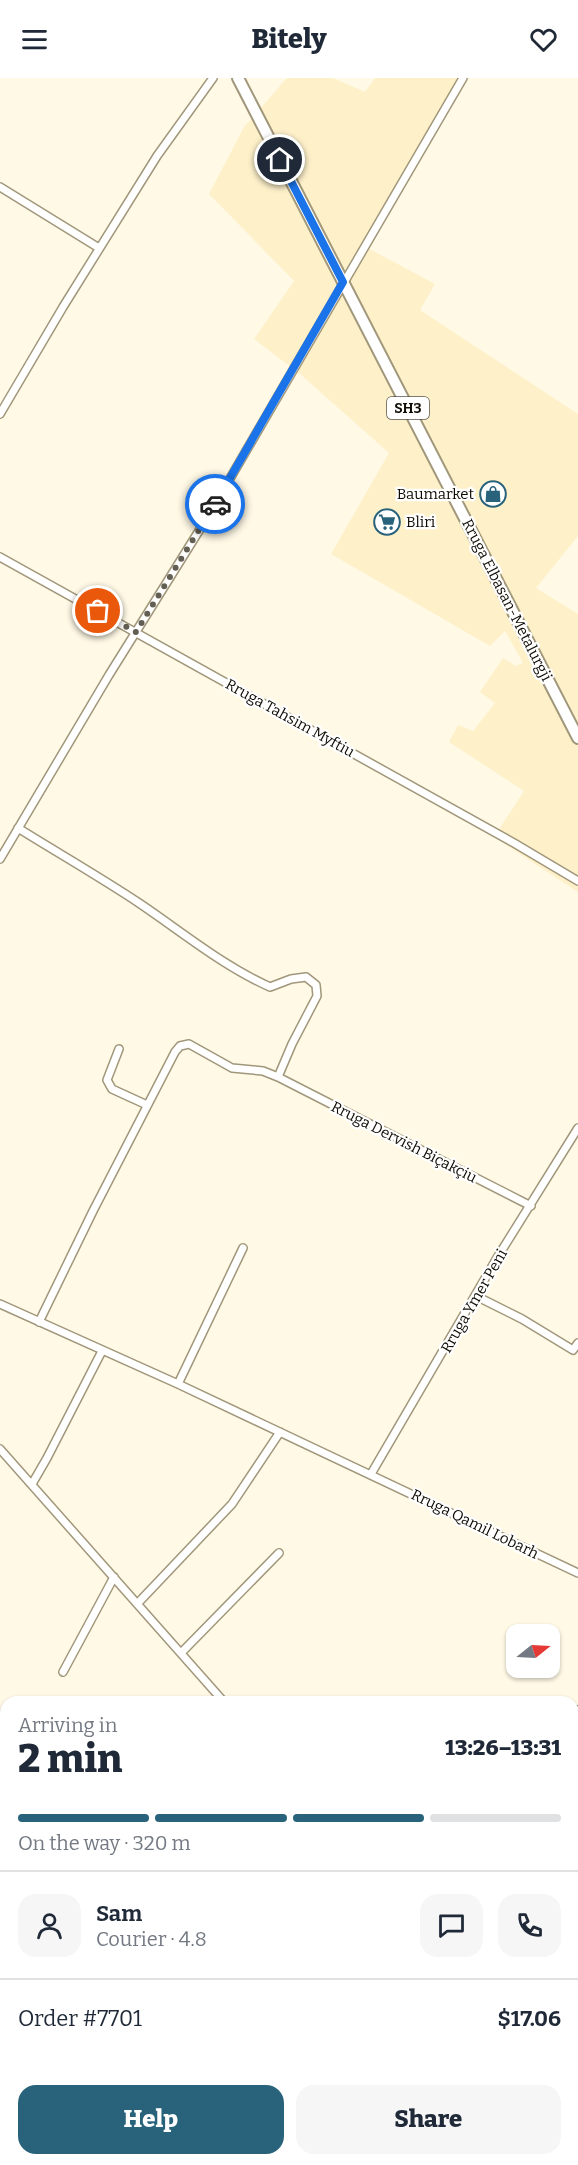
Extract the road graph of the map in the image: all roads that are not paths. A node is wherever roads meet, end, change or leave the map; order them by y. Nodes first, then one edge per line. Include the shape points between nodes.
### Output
1 (213, 78) edge
2 (238, 78) edge
3 (463, 78) edge
4 (0, 187) edge
5 (99, 248) junction
6 (343, 282) junction
7 (0, 414) edge
8 (0, 557) edge
9 (136, 632) junction
10 (578, 738) edge
11 (18, 828) junction
12 (0, 859) edge
13 (578, 881) edge
14 (119, 1049) dead end
15 (278, 1077) junction
16 (147, 1105) junction
17 (578, 1128) edge
18 (531, 1206) junction
19 (243, 1248) dead end
20 (476, 1296) junction
21 (0, 1304) edge
22 (39, 1322) junction
23 (578, 1343) edge
24 (102, 1350) junction
25 (178, 1384) junction
26 (280, 1432) junction
27 (0, 1449) edge
28 (371, 1474) junction
29 (32, 1484) junction
30 (279, 1553) dead end
31 (578, 1573) edge
32 (114, 1577) junction
33 (138, 1604) junction
34 (181, 1653) junction
35 (63, 1672) dead end
36 (219, 1696) edge

1 - 5 street via 157,156
2 - 6 main road, Rruga Elbasan-Metalurgji / SH3
3 - 6 street
4 - 5 street
5 - 7 street
6 - 9 street
6 - 10 main road, Rruga Elbasan-Metalurgji / SH3
8 - 9 street, Rruga Tahsim Myftiu
9 - 11 street
9 - 13 street, Rruga Tahsim Myftiu
11 - 12 street
11 - 15 street via 256,981 270,987 306,976 316,986 317,996
14 - 16 street via 108,1085
15 - 16 street, Rruga Dervish Biçakçiu via 263,1071 232,1068 189,1044 175,1052
15 - 18 street, Rruga Dervish Biçakçiu
16 - 22 street
17 - 18 street, Rruga Ymer Peni
18 - 20 street, Rruga Ymer Peni
19 - 25 street
20 - 23 street via 573,1350
20 - 28 street, Rruga Ymer Peni
21 - 22 street, Rruga Qamil Lobarh
22 - 24 street, Rruga Qamil Lobarh
24 - 25 street, Rruga Qamil Lobarh
24 - 29 street
25 - 26 street, Rruga Qamil Lobarh
26 - 28 street, Rruga Qamil Lobarh
26 - 33 street via 232,1504
27 - 29 street
28 - 31 street, Rruga Qamil Lobarh
29 - 32 street
30 - 34 street
32 - 33 street
32 - 35 street
33 - 34 street
34 - 36 street

